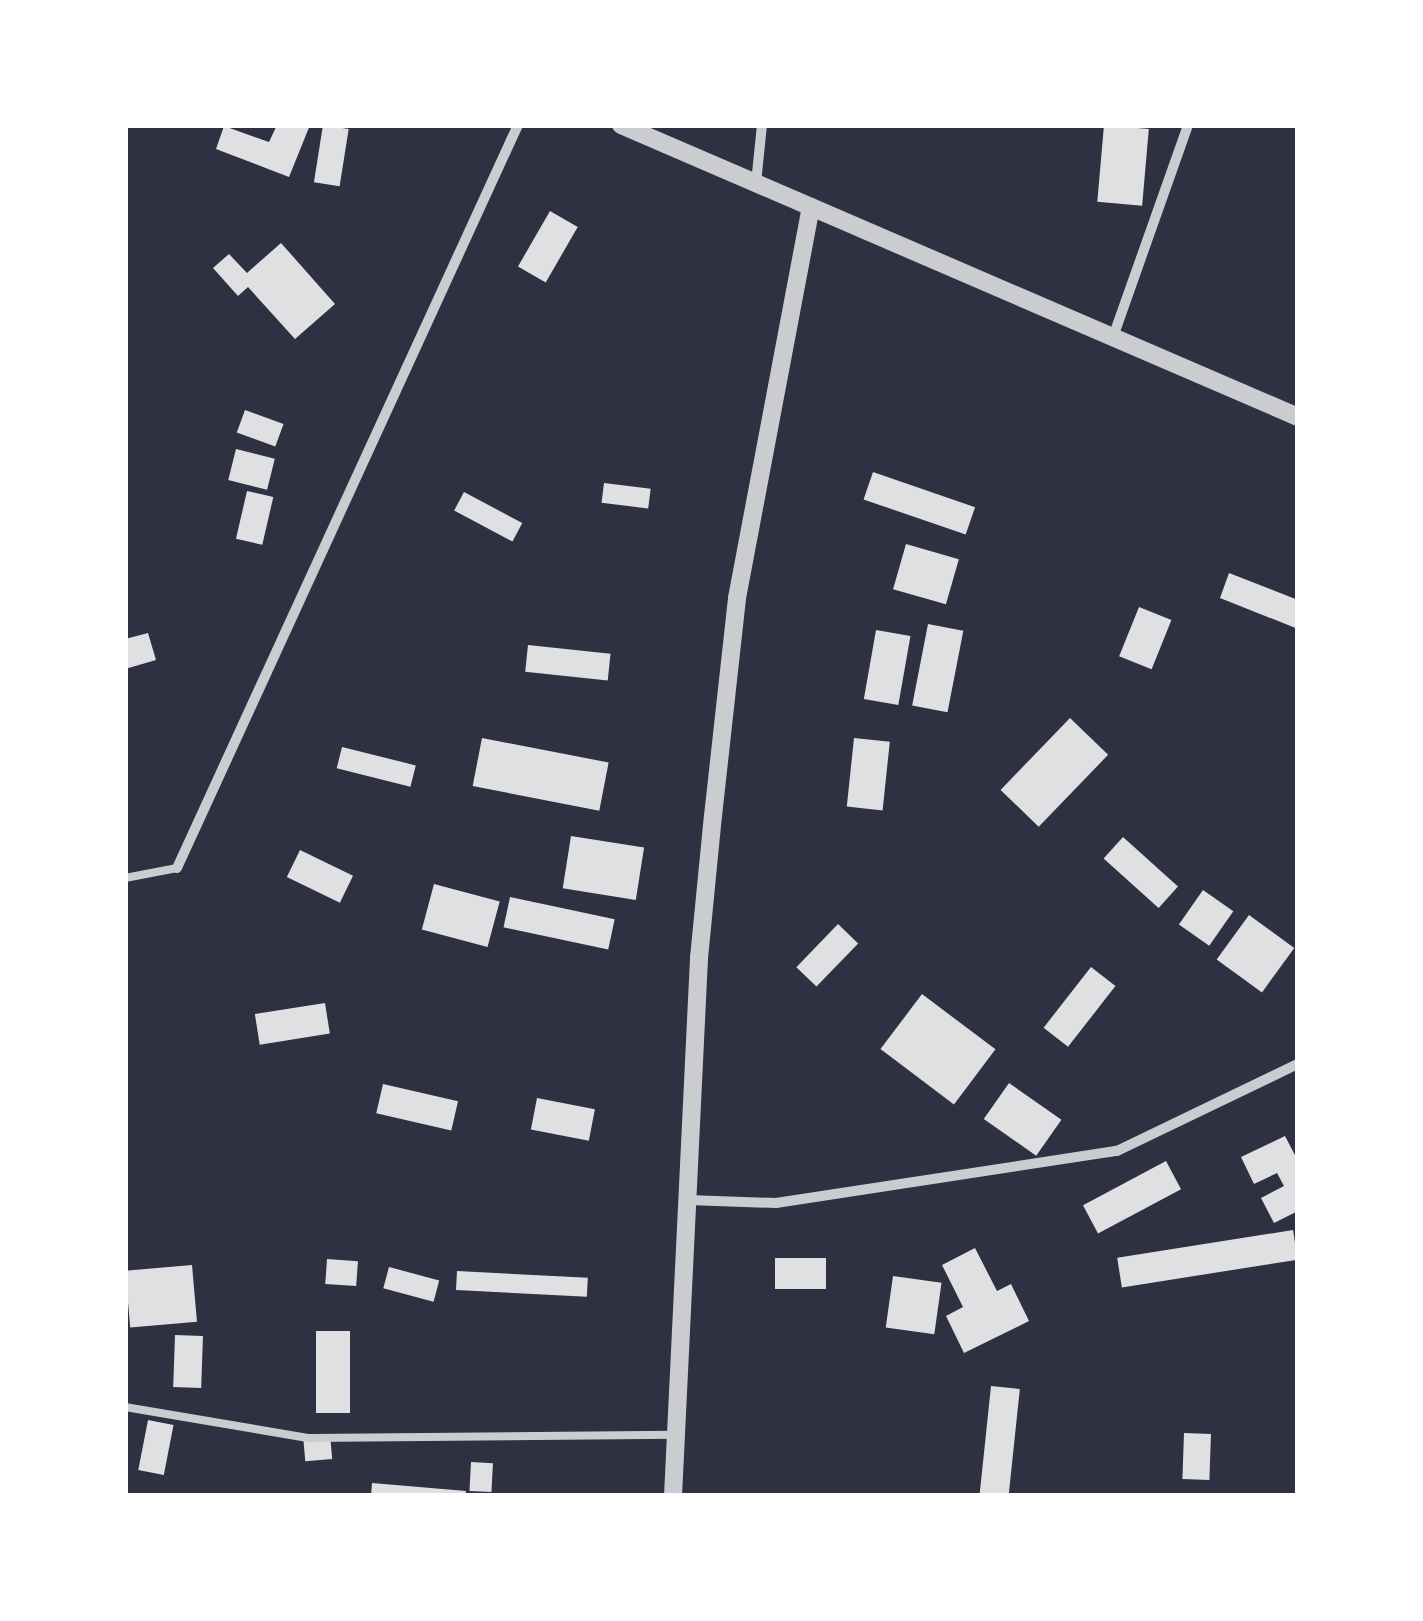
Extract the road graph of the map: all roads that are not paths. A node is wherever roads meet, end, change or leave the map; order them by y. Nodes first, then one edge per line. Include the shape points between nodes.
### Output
1 (518, 125) edge
2 (622, 125) edge
3 (762, 125) edge
4 (1188, 125) edge
5 (756, 183) junction
6 (811, 207) junction
7 (1113, 336) junction
8 (1298, 417) edge
9 (177, 868) joint
10 (125, 878) edge
11 (1298, 1064) edge
12 (688, 1200) junction
13 (125, 1407) edge
14 (676, 1435) junction
15 (673, 1496) edge

1 - 9 street
2 - 5 street
3 - 5 street
4 - 7 street
5 - 6 street
6 - 7 street
6 - 12 street via 736,598 699,958
7 - 8 street
9 - 10 lane
11 - 12 street via 1117,1152 776,1203
12 - 14 street
13 - 14 lane via 309,1438
14 - 15 street

